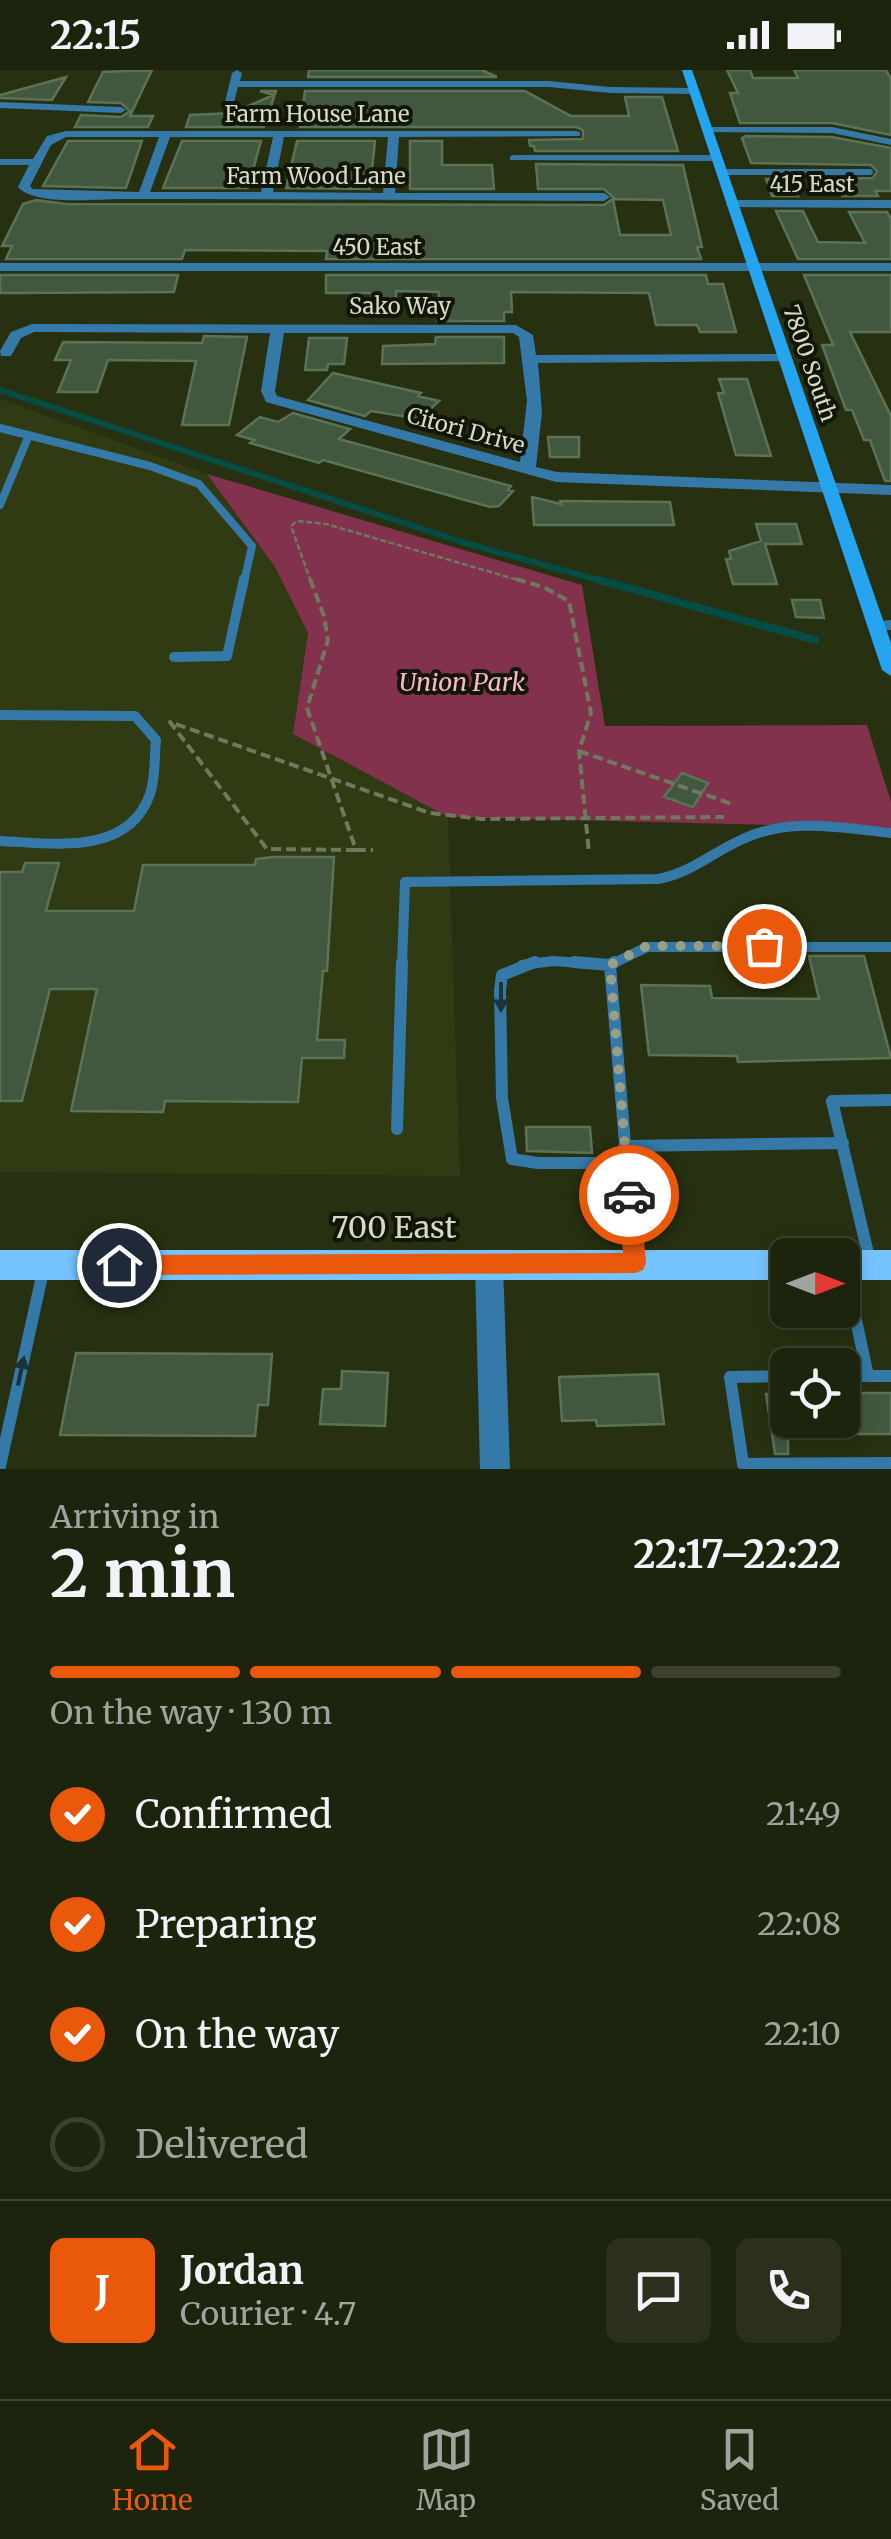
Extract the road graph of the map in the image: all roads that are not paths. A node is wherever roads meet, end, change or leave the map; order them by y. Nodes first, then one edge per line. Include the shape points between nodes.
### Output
1 (238, 70) edge
2 (687, 70) edge
3 (234, 84) junction
4 (694, 91) junction
5 (0, 104) edge
6 (227, 109) dead end
7 (121, 110) dead end
8 (707, 130) junction
9 (166, 133) junction
10 (280, 134) junction
11 (394, 134) junction
12 (513, 134) junction
13 (576, 134) dead end
14 (891, 142) edge
15 (514, 158) junction
16 (716, 158) junction
17 (0, 162) edge
18 (36, 162) junction
19 (721, 172) junction
20 (870, 172) dead end
21 (143, 196) junction
22 (266, 196) junction
23 (389, 196) junction
24 (518, 196) junction
25 (604, 196) dead end
26 (732, 204) junction
27 (891, 204) edge
28 (0, 267) edge
29 (891, 267) edge
30 (754, 268) junction
31 (278, 328) junction
32 (6, 354) dead end
33 (783, 358) junction
34 (529, 359) junction
35 (0, 428) edge
36 (29, 435) junction
37 (528, 470) junction
38 (830, 490) junction
39 (891, 490) edge
40 (0, 505) edge
41 (883, 626) edge
42 (174, 657) dead end
43 (891, 670) edge
44 (0, 715) edge
45 (891, 833) edge
46 (0, 841) edge
47 (891, 947) edge
48 (610, 965) junction
49 (891, 1100) edge
50 (396, 1129) dead end
51 (843, 1143) junction
52 (624, 1146) junction
53 (626, 1163) junction
54 (635, 1263) junction
55 (489, 1264) junction
56 (45, 1265) junction
57 (770, 1265) edge
58 (862, 1265) edge
59 (0, 1266) edge
60 (770, 1376) edge
61 (860, 1376) edge
62 (868, 1376) junction
63 (891, 1376) edge
64 (6, 1410) edge
65 (891, 1463) edge
66 (0, 1466) edge
67 (495, 1469) edge

1 - 3 street
2 - 4 main road, 7800 South
3 - 4 street
3 - 6 street
4 - 8 main road, 7800 South
5 - 7 street
8 - 14 street via 832,130
8 - 16 main road, 7800 South
9 - 10 street, Farm House Lane
9 - 18 street, Farm House Lane via 58,136
9 - 21 street
10 - 11 street, Farm House Lane
10 - 22 street
11 - 12 street, Farm House Lane
11 - 23 street
12 - 13 street, Farm House Lane
12 - 15 street
15 - 16 street
15 - 24 street
16 - 19 main road, 7800 South
17 - 18 street
18 - 21 street, Farm Wood Lane via 25,181 28,192
19 - 20 lane
19 - 26 main road, 7800 South
21 - 22 street, Farm Wood Lane
22 - 23 street, Farm Wood Lane
23 - 24 street, Farm Wood Lane
24 - 25 street, Farm Wood Lane
26 - 27 street, 415 East
26 - 30 main road, 7800 South
28 - 30 street, 450 East
29 - 30 street, 450 East
30 - 33 main road, 7800 South
31 - 32 street, Sako Way via 32,328 16,334
31 - 34 street, Sako Way via 516,329 526,334
31 - 37 street, Citori Drive via 271,398
33 - 34 street
33 - 38 main road, 7800 South
34 - 37 street via 534,424
35 - 36 lane
36 - 40 lane
36 - 42 lane via 198,484 252,546 228,656
37 - 38 street, Citori Drive via 584,481 724,484 755,497
38 - 39 street, Citori Drive
38 - 41 main road, 7800 South
41 - 43 main road, 7800 South
44 - 46 lane via 135,716 156,740 151,792 136,823 109,840
45 - 50 lane via 775,829 738,842 693,871 658,879 405,882
47 - 48 lane via 647,946
48 - 52 lane
48 -> 53 lane via 525,964 502,976 504,1114 512,1159
49 - 51 lane via 832,1101
51 - 52 lane
51 - 58 lane
52 - 53 lane
53 - 54 lane
54 - 55 main road, 700 East
54 - 57 main road, 700 East
55 - 56 main road, 700 East
55 - 67 street
56 - 59 main road, 700 East
64 -> 56 lane
58 - 62 lane
60 - 65 lane via 730,1377 743,1464
61 - 62 lane
62 - 63 lane
64 - 66 lane

